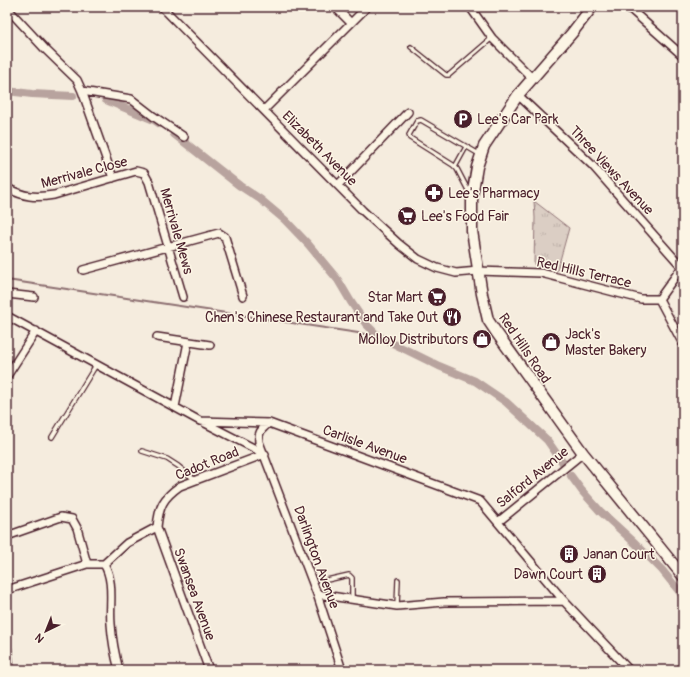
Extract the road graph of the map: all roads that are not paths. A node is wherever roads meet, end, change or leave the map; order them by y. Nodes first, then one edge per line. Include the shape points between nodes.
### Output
1 (162, 7) edge
2 (335, 7) edge
3 (367, 7) edge
4 (470, 7) edge
5 (592, 7) edge
6 (628, 7) edge
7 (7, 8) edge
8 (351, 23) junction
9 (492, 38) junction
10 (411, 47) dead end
11 (683, 56) edge
12 (532, 78) junction
13 (82, 91) junction
14 (518, 95) junction
15 (264, 110) junction
16 (408, 112) dead end
17 (184, 137) dead end
18 (466, 147) junction
19 (481, 155) junction
20 (455, 167) junction
21 (144, 173) joint
22 (113, 178) junction
23 (338, 185) junction
24 (7, 188) edge
25 (472, 196) junction
26 (168, 248) junction
27 (683, 267) edge
28 (83, 270) dead end
29 (478, 271) junction
30 (7, 294) edge
31 (243, 296) dead end
32 (34, 297) dead end
33 (183, 297) dead end
34 (659, 299) junction
35 (7, 316) edge
36 (36, 331) junction
37 (157, 337) dead end
38 (188, 342) junction
39 (683, 344) edge
40 (210, 345) dead end
41 (96, 364) junction
42 (7, 376) edge
43 (175, 407) junction
44 (200, 421) junction
45 (269, 423) junction
46 (52, 437) dead end
47 (142, 451) dead end
48 (583, 453) junction
49 (265, 454) junction
50 (195, 480) junction
51 (498, 522) junction
52 (157, 527) junction
53 (7, 536) edge
54 (87, 564) junction
55 (104, 564) junction
56 (683, 576) edge
57 (327, 580) dead end
58 (398, 580) dead end
59 (7, 590) edge
60 (318, 594) junction
61 (352, 600) junction
62 (564, 601) junction
63 (397, 606) junction
64 (7, 647) edge
65 (683, 667) edge
66 (10, 670) edge
67 (119, 670) edge
68 (209, 670) edge
69 (342, 670) edge
70 (629, 670) edge
71 (672, 670) edge

1 - 15 street, Elizabeth Avenue
2 - 8 street
3 - 8 street
4 - 9 street
5 - 12 main road, Red Hills Road
6 - 11 street
7 - 13 street via 76,80
8 - 15 street
9 - 10 lane via 449,75
9 - 12 street
12 - 14 main road, Red Hills Road
13 - 17 street via 131,99
13 - 22 street
14 - 19 main road, Red Hills Road via 495,128
14 - 27 street, Three Views Avenue via 592,165
15 - 23 street, Elizabeth Avenue
16 - 23 street
18 - 19 lane
18 - 20 lane
18 - 20 lane via 421,120 417,121 409,135
19 - 25 main road, Red Hills Road
20 - 25 lane
21 - 22 street, Merrivale Close via 140,171
21 - 26 street, Merrivale Mews via 149,182
22 - 24 street, Merrivale Close via 41,197 31,197
23 - 29 street, Elizabeth Avenue via 363,212 418,260 456,273
25 - 29 main road, Red Hills Road via 472,231
26 - 28 street
26 - 31 street via 221,234 225,237
26 - 33 street, Merrivale Mews
27 - 34 street
29 - 34 street, Red Hills Terrace via 541,273 642,300
29 - 48 main road, Red Hills Road via 488,320
30 - 32 street
34 - 39 street
35 - 36 street, Carlisle Avenue
36 - 41 street, Carlisle Avenue
36 - 42 street
37 - 38 street
38 - 40 street
38 - 43 street
41 - 43 street, Carlisle Avenue
41 - 46 lane
43 - 44 street, Carlisle Avenue
44 - 45 street, Carlisle Avenue
44 - 49 street
45 - 49 street, Darlington Avenue via 258,435
45 - 51 street, Carlisle Avenue via 480,501
47 - 50 lane via 166,459
48 - 51 street, Salford Avenue
48 - 56 main road, Red Hills Road
49 - 50 street, Cadot Road
49 - 60 street, Darlington Avenue
50 - 52 street, Cadot Road via 180,486 168,495 161,505
51 - 62 street, Carlisle Avenue
52 - 55 street via 127,543
52 - 68 street, Swansea Avenue
53 - 54 street via 61,517 72,519 78,528
54 - 55 street
54 - 59 street
55 - 67 street via 112,595 111,624
57 - 61 lane via 349,575 352,578
58 - 63 lane
60 - 61 street
60 - 69 street, Darlington Avenue
61 - 63 street
62 - 63 street via 444,602
62 - 70 street, Carlisle Avenue
64 - 66 street
65 - 71 lane

